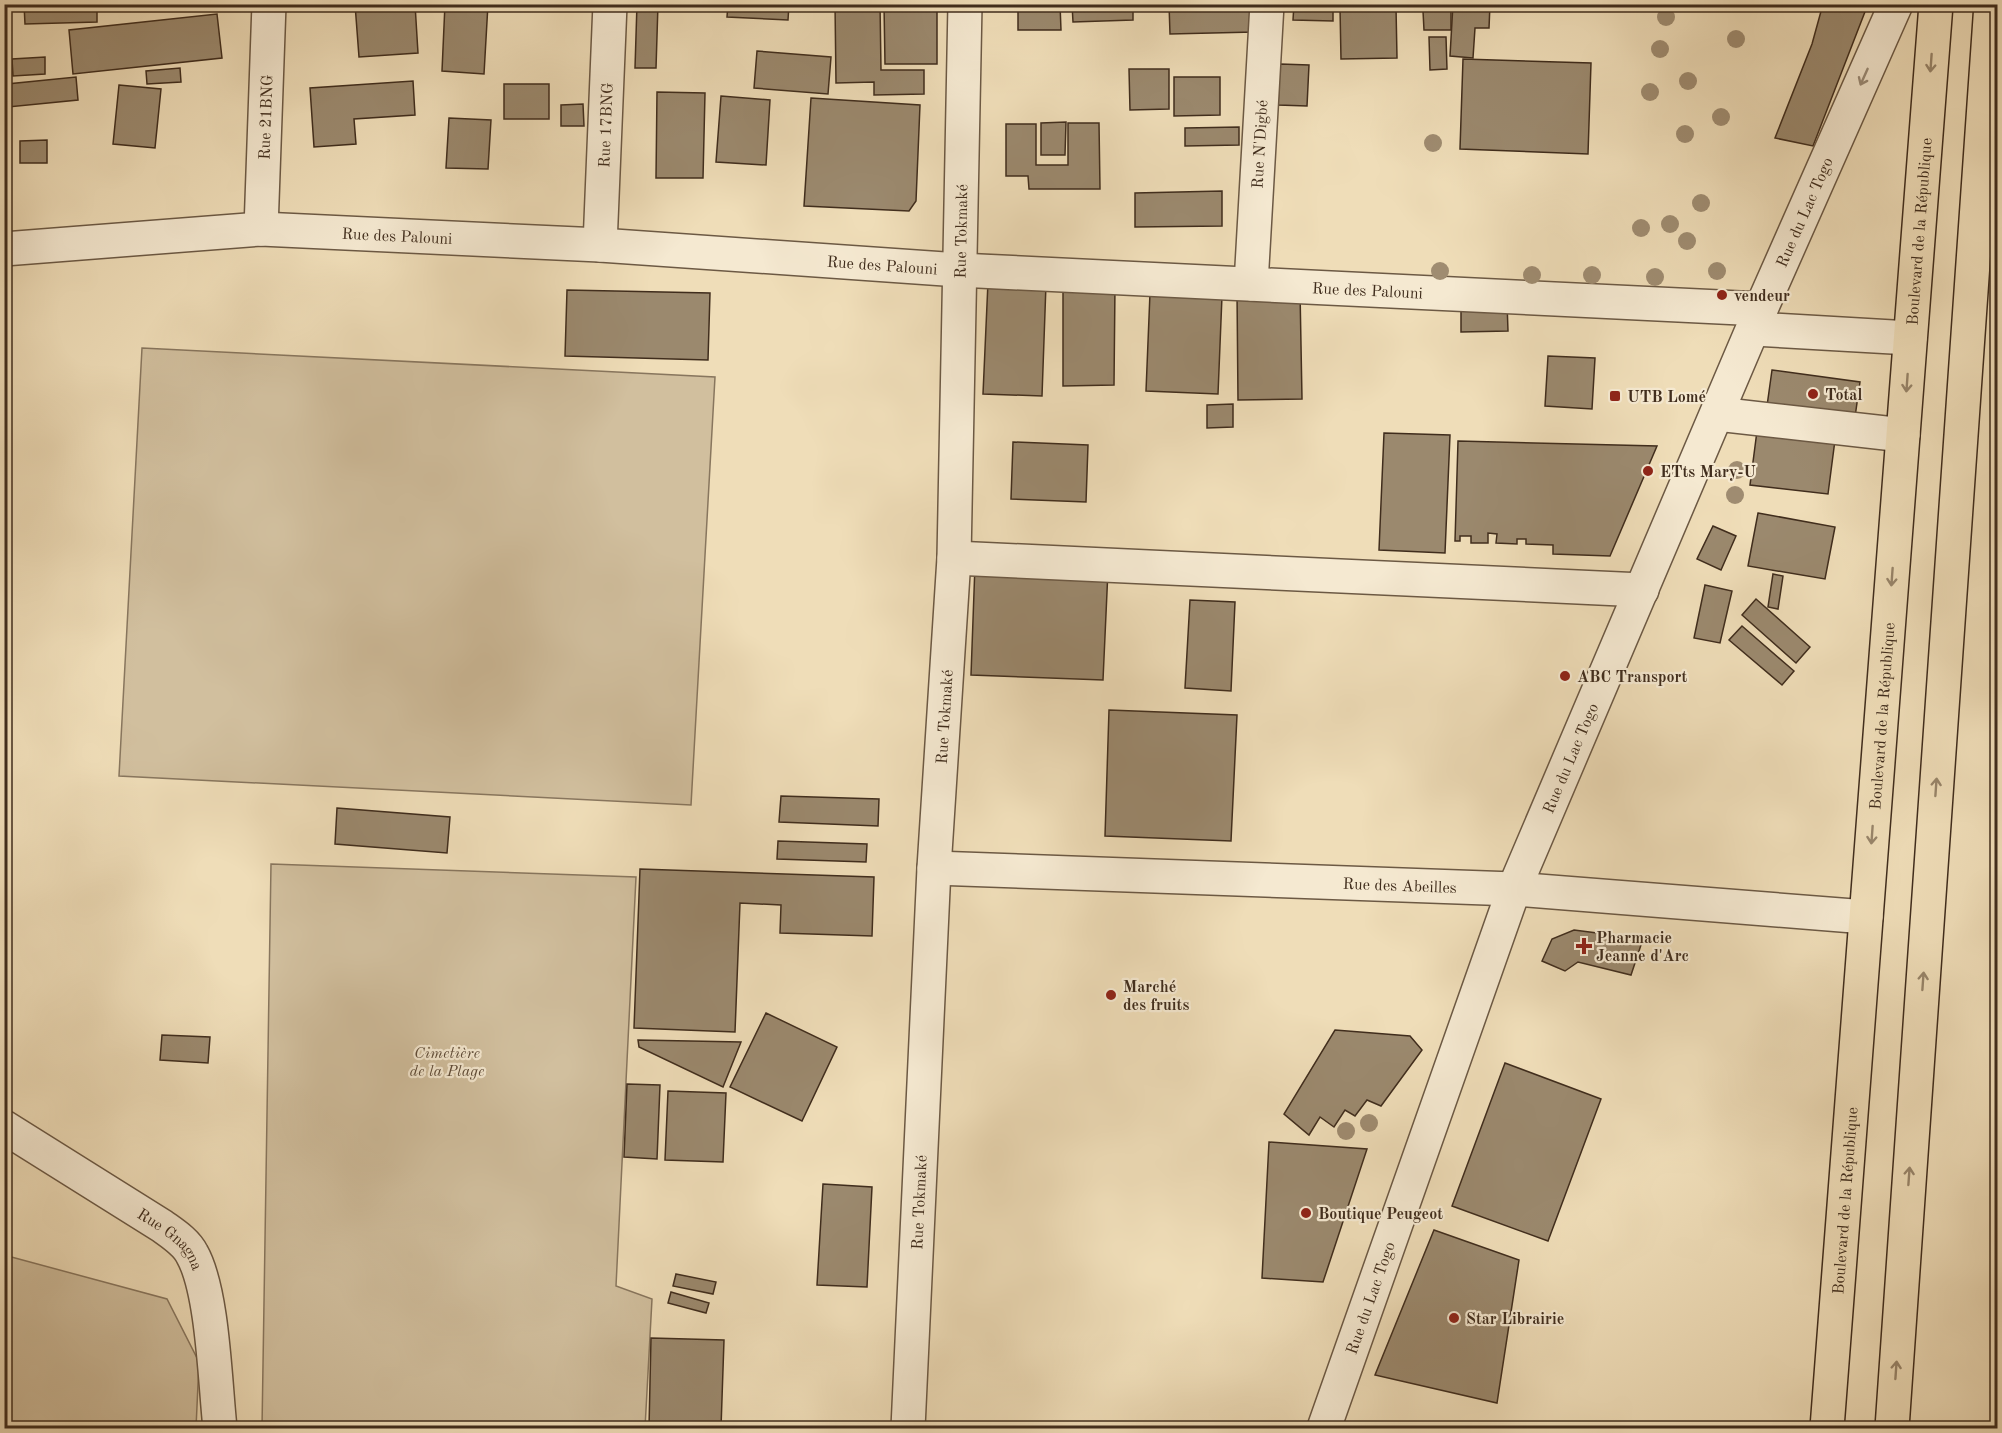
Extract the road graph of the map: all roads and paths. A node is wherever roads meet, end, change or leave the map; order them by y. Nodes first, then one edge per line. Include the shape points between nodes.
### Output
1 (269, 4) edge
2 (610, 4) edge
3 (965, 4) edge
4 (1267, 4) edge
5 (1896, 4) edge
6 (1935, 4) edge
7 (1991, 4) edge
8 (261, 230) junction
9 (600, 245) junction
10 (4, 249) edge
11 (959, 270) junction
12 (1251, 284) junction
13 (1757, 319) junction
14 (1910, 338) junction
15 (1717, 414) junction
16 (1903, 435) junction
17 (954, 558) junction
18 (1642, 590) junction
19 (934, 868) junction
20 (1514, 889) junction
21 (1866, 917) junction
22 (4, 1127) edge
23 (220, 1428) edge
24 (908, 1428) edge
25 (1324, 1428) edge
26 (1827, 1428) edge
27 (1892, 1428) edge

1 - 8 street, Rue 21BNG
2 - 9 street, Rue 17BNG
3 - 11 street, Rue Tokmaké
4 - 12 street, Rue N'Digbé
5 -> 13 street, Rue du Lac Togo
6 -> 14 highway, Boulevard de la République
27 -> 7 highway
8 - 9 street, Rue des Palouni
8 - 10 street, Rue des Palouni
9 - 11 street, Rue des Palouni
11 - 12 street, Rue des Palouni
11 - 17 street, Rue Tokmaké
12 - 13 street, Rue des Palouni
13 - 14 street, Rue des Palouni
13 - 15 street, Rue du Lac Togo
14 -> 16 highway, Boulevard de la République
15 - 16 street
15 - 18 street, Rue du Lac Togo
16 -> 21 highway, Boulevard de la République
17 - 18 street
17 - 19 street, Rue Tokmaké
18 - 20 street, Rue du Lac Togo
19 - 20 street, Rue des Abeilles
19 - 24 street, Rue Tokmaké
20 - 21 street, Rue des Abeilles
20 - 25 street, Rue du Lac Togo
21 - 26 highway, Boulevard de la République
22 - 23 street, Rue Gnagna via 162,1226 192,1252 205,1291

